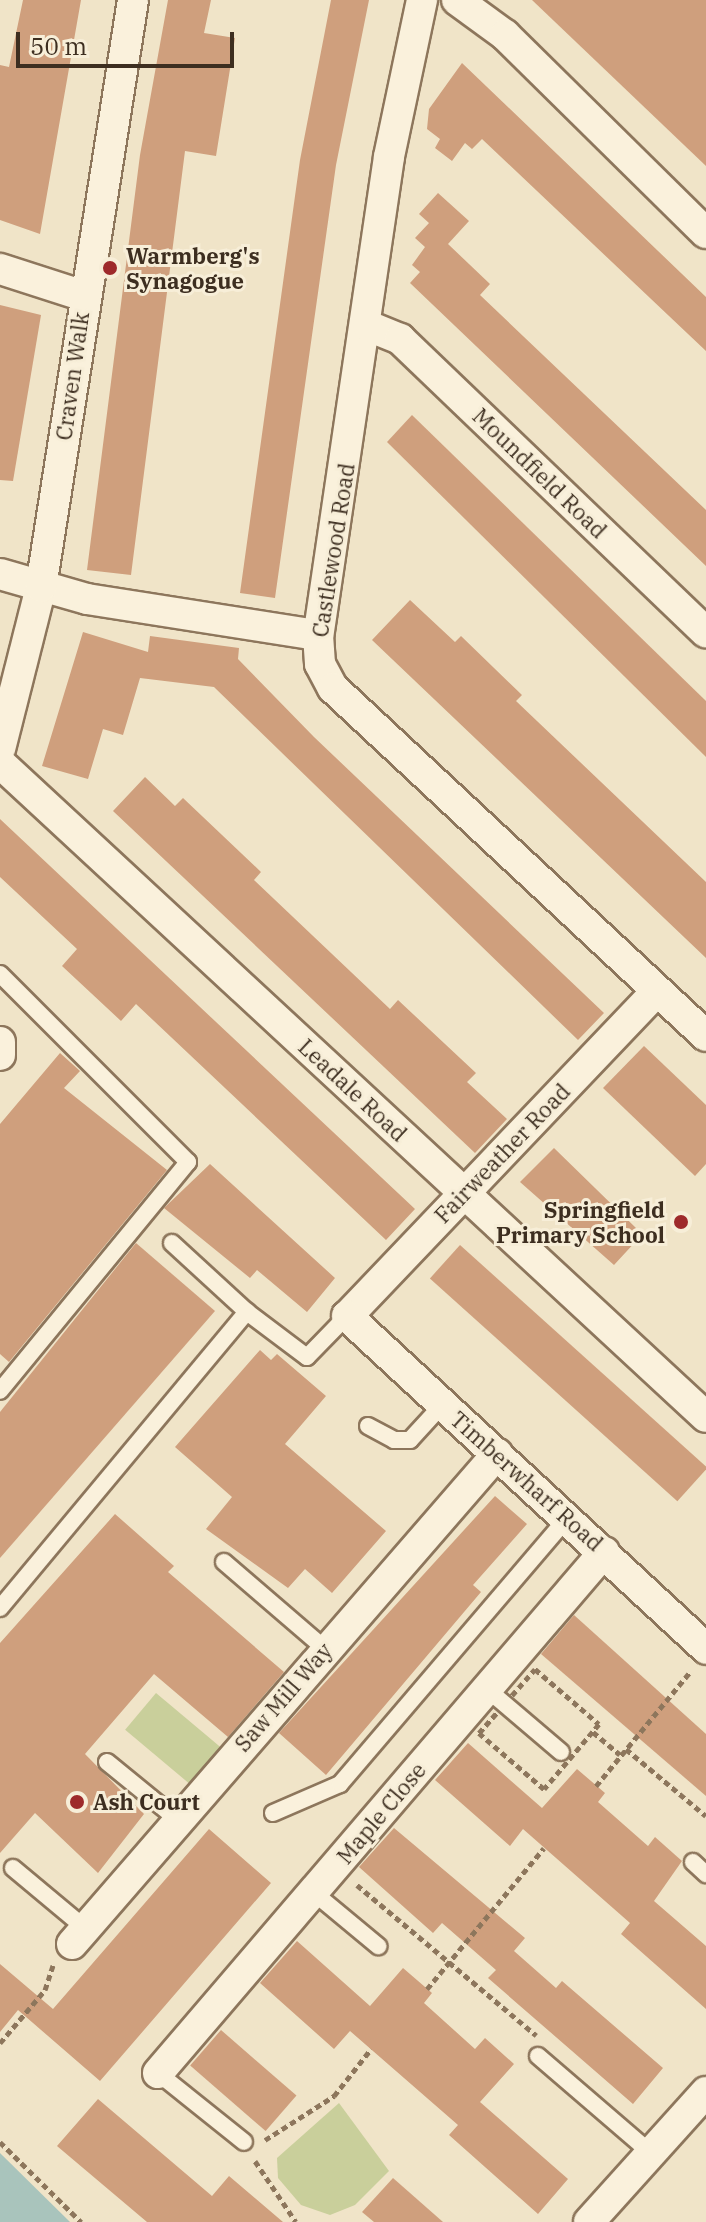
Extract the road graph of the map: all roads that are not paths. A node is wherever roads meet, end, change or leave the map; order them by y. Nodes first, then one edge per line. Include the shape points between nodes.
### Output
1 (133, 0) edge
2 (422, 0) edge
3 (457, 0) edge
4 (706, 233) edge
5 (0, 269) edge
6 (84, 296) junction
7 (368, 326) junction
8 (0, 574) edge
9 (41, 587) junction
10 (706, 632) edge
11 (318, 635) junction
12 (0, 749) edge
13 (0, 763) edge
14 (0, 974) edge
15 (657, 991) junction
16 (706, 1036) edge
17 (0, 1042) edge
18 (0, 1055) edge
19 (464, 1192) junction
20 (172, 1243) dead end
21 (247, 1312) junction
22 (347, 1316) junction
23 (0, 1391) edge
24 (443, 1404) junction
25 (706, 1417) edge
26 (368, 1426) dead end
27 (497, 1454) junction
28 (567, 1518) junction
29 (604, 1552) junction
30 (224, 1562) dead end
31 (0, 1608) edge
32 (324, 1648) junction
33 (701, 1657) edge
34 (487, 1689) junction
35 (561, 1752) dead end
36 (107, 1762) dead end
37 (273, 1813) dead end
38 (178, 1820) junction
39 (693, 1862) dead end
40 (13, 1868) dead end
41 (706, 1874) edge
42 (313, 1892) junction
43 (79, 1936) joint
44 (378, 1946) dead end
45 (538, 2056) road end
46 (158, 2073) joint
47 (706, 2092) edge
48 (244, 2142) road end
49 (652, 2154) junction
50 (589, 2222) edge

1 - 6 street, Craven Walk
2 - 7 street, Castlewood Road via 389,157
3 - 4 street via 505,35
5 - 6 street
6 - 9 street, Craven Walk
7 - 10 street, Moundfield Road via 400,339
7 - 11 street, Castlewood Road
8 - 9 street
9 - 11 street
9 - 12 street, Craven Walk
11 - 15 street, Castlewood Road via 320,664 333,688
13 - 19 street, Leadale Road
14 - 23 lane via 188,1162
15 - 16 street, Castlewood Road
15 - 19 street, Fairweather Road
17 - 18 street
19 - 22 street, Fairweather Road
19 - 25 street, Leadale Road
20 - 21 lane
21 - 22 lane via 307,1357
21 - 31 lane
22 - 24 street, Timberwharf Road
24 - 26 lane via 410,1440 394,1440
24 - 27 street, Timberwharf Road
27 - 28 street, Timberwharf Road
27 - 32 street, Saw Mill Way
28 - 29 street, Timberwharf Road
28 - 37 lane via 340,1784
29 - 33 street, Timberwharf Road
29 - 34 street, Maple Close
30 - 32 lane
32 - 38 street, Saw Mill Way
34 - 35 lane
34 - 42 street, Maple Close
36 - 38 lane
38 - 43 street, Saw Mill Way
39 - 41 lane
40 - 43 lane
42 - 44 lane
42 - 46 street, Maple Close
45 - 49 lane
46 - 48 lane
47 - 49 street
49 - 50 street

